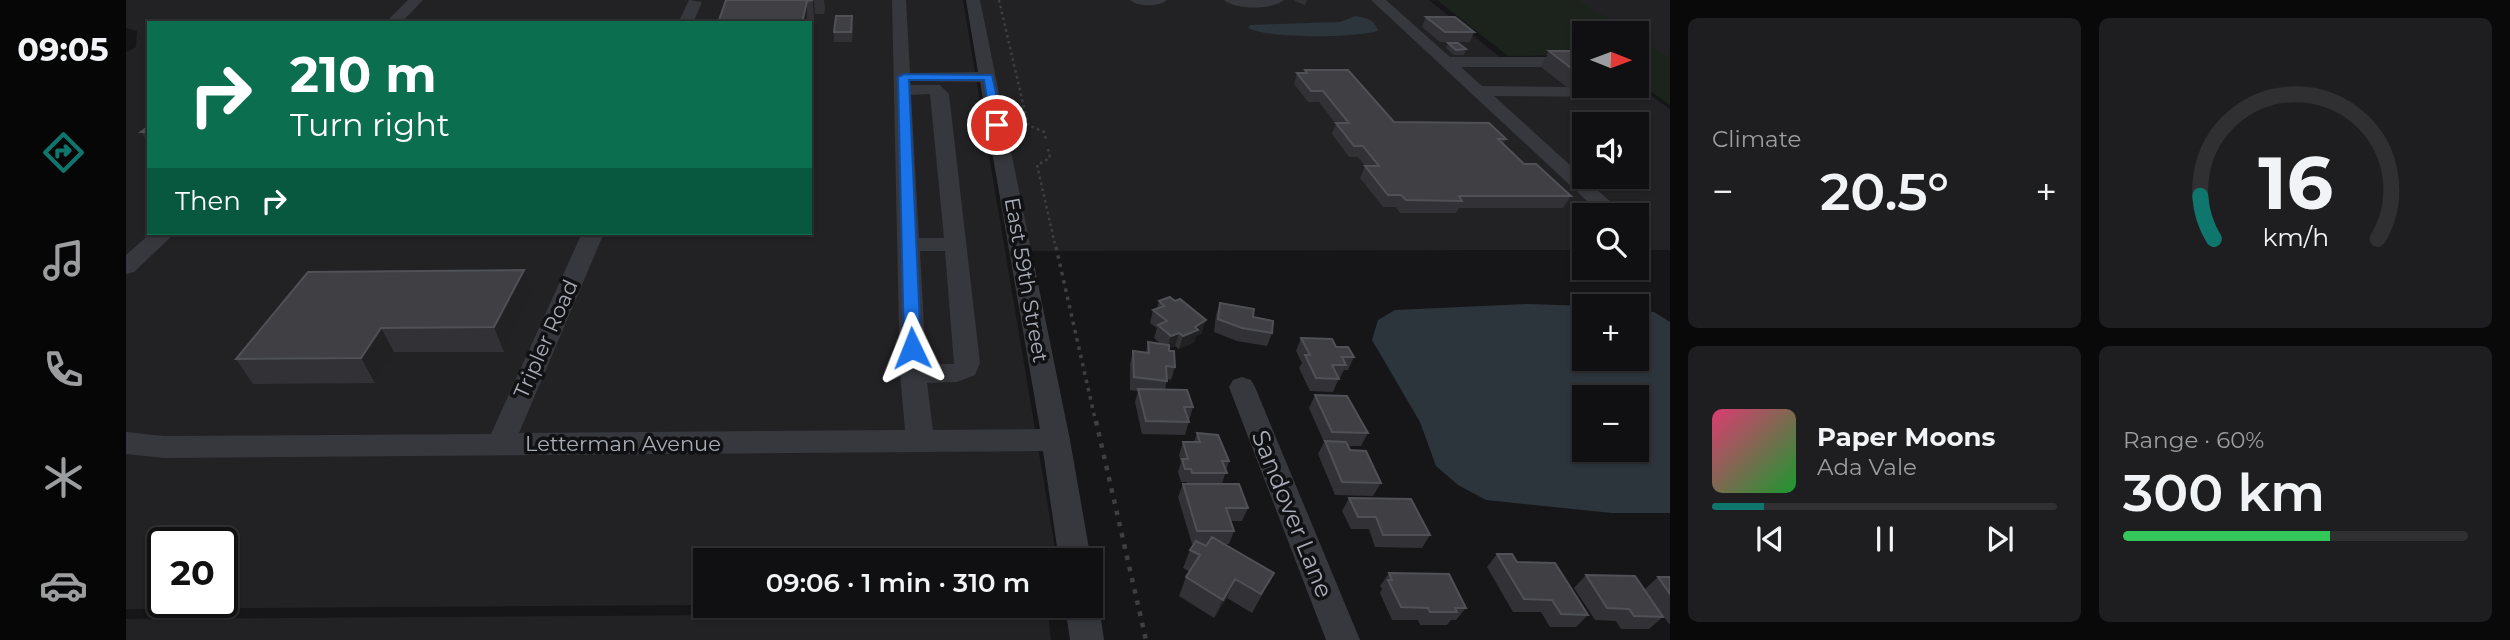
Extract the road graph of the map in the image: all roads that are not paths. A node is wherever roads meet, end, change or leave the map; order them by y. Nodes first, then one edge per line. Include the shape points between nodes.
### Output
1 (416, 0) edge
2 (899, 0) edge
3 (973, 0) edge
4 (1137, 0) edge
5 (1160, 0) edge
6 (1231, 0) edge
7 (1277, 0) edge
8 (1378, 0) edge
9 (695, 2) dead end
10 (394, 21) edge
11 (686, 21) edge
12 (1447, 62) junction
13 (1572, 62) edge
14 (987, 68) junction
15 (904, 74) junction
16 (1478, 91) junction
17 (1572, 92) edge
18 (1600, 203) edge
19 (162, 235) edge
20 (592, 235) edge
21 (955, 244) junction
22 (909, 245) junction
23 (126, 267) edge
24 (913, 374) junction
25 (1242, 387) dead end
26 (1056, 440) junction
27 (920, 442) junction
28 (126, 443) edge
29 (500, 444) junction
30 (1073, 548) edge
31 (1084, 618) edge
32 (1087, 640) edge
33 (1343, 640) edge

1 - 10 street
2 - 15 street
3 - 14 street, East 59th Street
4 - 5 street
6 - 7 street
8 - 12 street
9 - 11 street
12 - 13 street
12 - 16 street
14 - 15 street
14 - 26 street, East 59th Street
15 - 21 street via 940,94
15 - 22 street
16 - 17 street
16 - 18 street
19 - 23 street
20 - 29 street, Tripler Road
21 - 22 street
21 - 24 street via 966,369
22 - 24 street
24 - 27 street
25 - 33 street, Sandover Lane
26 - 27 street, Letterman Avenue
26 - 30 street, East 59th Street
27 - 29 street, Letterman Avenue
28 - 29 street, Letterman Avenue via 190,447
31 - 32 street

